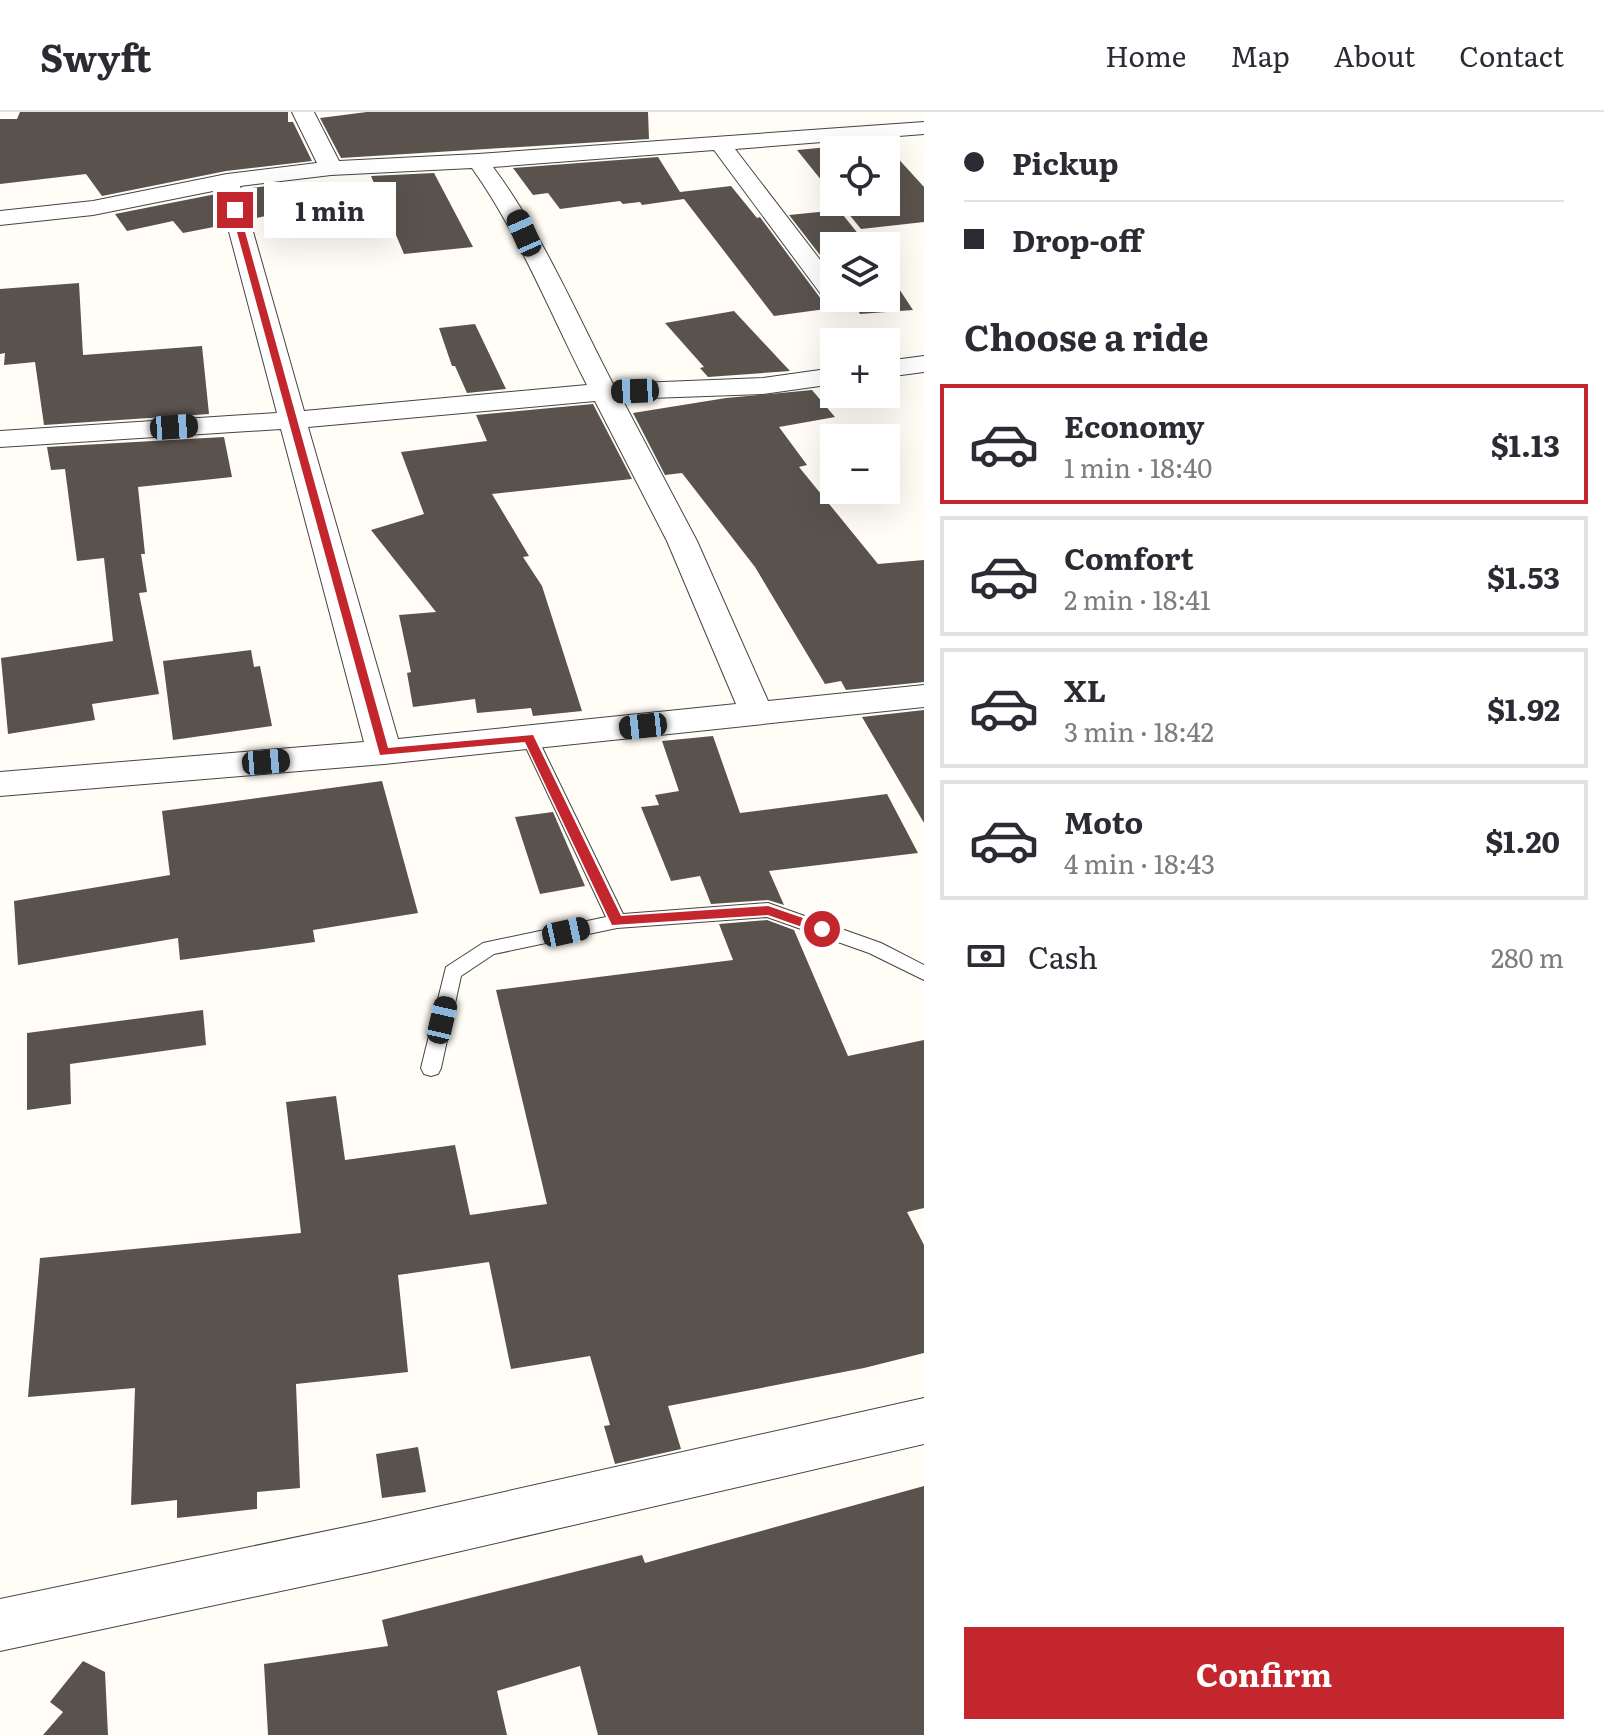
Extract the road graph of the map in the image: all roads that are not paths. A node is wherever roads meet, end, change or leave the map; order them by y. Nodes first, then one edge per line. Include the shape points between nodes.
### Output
1 (303, 112) edge
2 (924, 128) edge
3 (719, 142) junction
4 (478, 161) junction
5 (331, 168) junction
6 (227, 181) junction
7 (0, 218) edge
8 (820, 276) edge
9 (924, 364) edge
10 (900, 367) edge
11 (820, 378) edge
12 (603, 392) junction
13 (291, 420) junction
14 (0, 439) edge
15 (924, 696) edge
16 (757, 714) junction
17 (529, 737) junction
18 (384, 752) junction
19 (0, 784) edge
20 (617, 921) junction
21 (924, 973) edge
22 (431, 1068) dead end
23 (924, 1421) edge
24 (0, 1625) edge

1 - 5 street
2 - 3 street
3 - 4 street
3 - 8 street
4 - 5 street
4 - 12 street via 514,211
5 - 6 street
6 - 7 street via 93,208
6 - 13 street
9 - 10 street
11 - 12 street via 763,386
12 - 13 street
12 - 16 street via 682,541
13 - 14 street
13 - 18 street
15 - 16 street
16 - 17 street
17 - 18 street
17 - 20 lane
18 - 19 street
20 - 21 lane via 768,910 875,948
20 - 22 lane via 489,948 453,972
23 - 24 street

